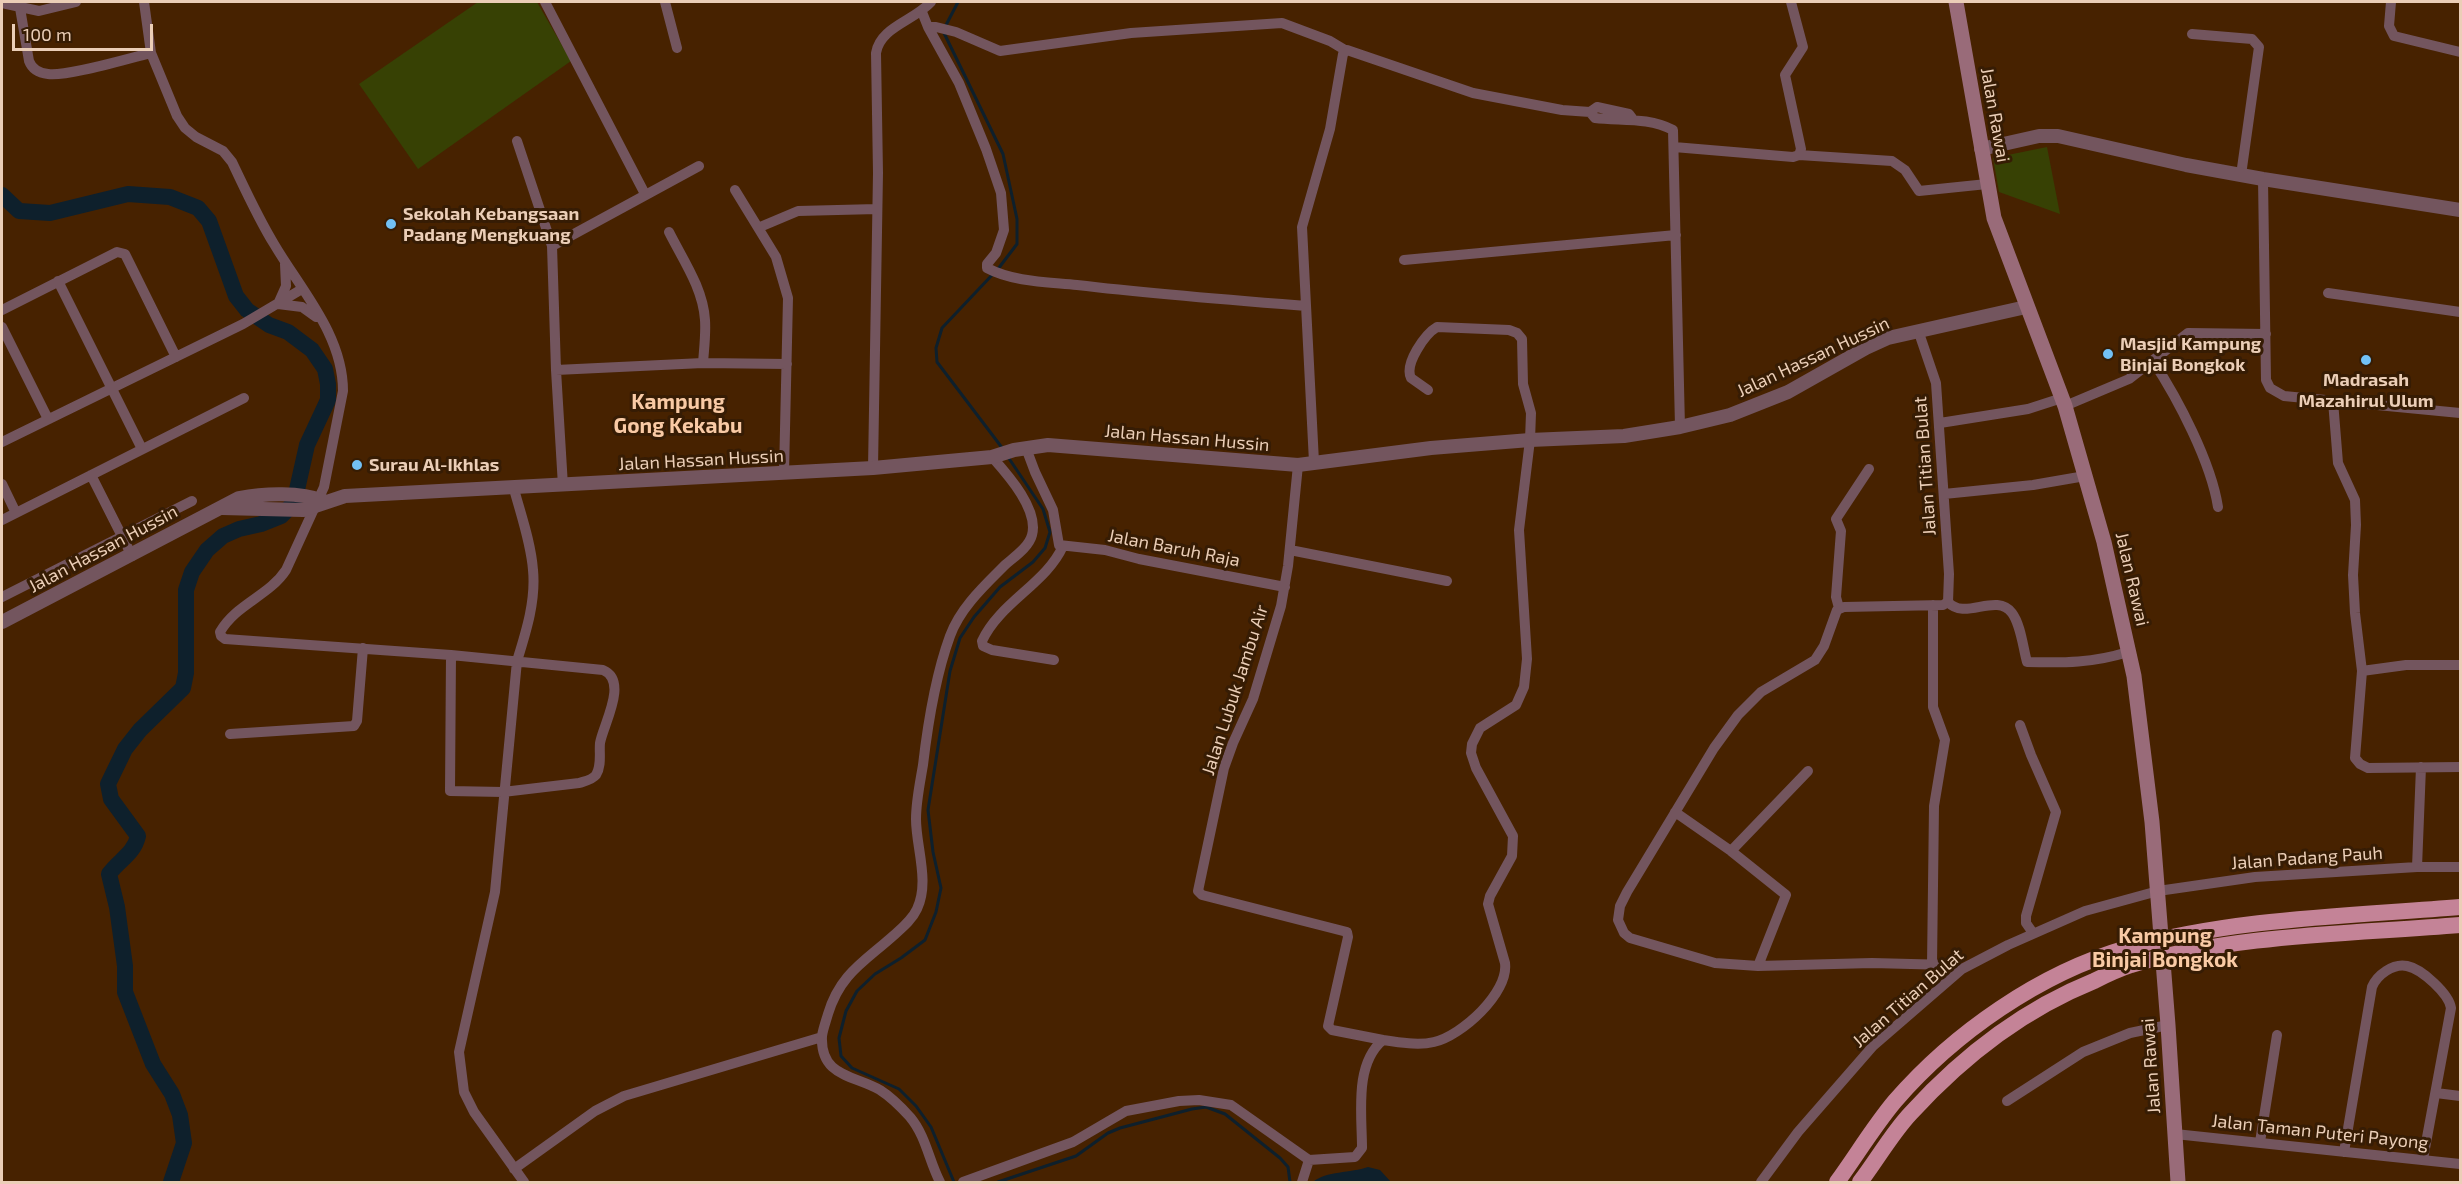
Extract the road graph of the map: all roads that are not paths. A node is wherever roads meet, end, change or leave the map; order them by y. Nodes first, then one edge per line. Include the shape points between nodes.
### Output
1 (76, 2) edge
2 (144, 2) edge
3 (545, 2) edge
4 (664, 2) edge
5 (931, 2) edge
6 (1791, 2) edge
7 (1956, 2) edge
8 (2391, 2) edge
9 (2, 3) edge
10 (20, 8) junction
11 (922, 12) junction
12 (932, 27) junction
13 (2192, 34) dead end
14 (677, 48) dead end
15 (1345, 51) junction
16 (2460, 52) edge
17 (151, 53) junction
18 (517, 141) dead end
19 (1674, 147) junction
20 (1981, 149) junction
21 (1796, 156) junction
22 (699, 166) dead end
23 (2241, 175) junction
24 (2263, 179) junction
25 (1987, 184) junction
26 (735, 190) dead end
27 (645, 194) junction
28 (877, 209) junction
29 (2460, 210) edge
30 (760, 227) junction
31 (669, 232) dead end
32 (1676, 235) junction
33 (552, 246) junction
34 (1404, 260) dead end
35 (285, 263) junction
36 (58, 281) junction
37 (302, 290) junction
38 (2328, 292) dead end
39 (277, 305) junction
40 (1306, 306) junction
41 (2026, 307) junction
42 (2, 310) edge
43 (2460, 312) edge
44 (324, 324) junction
45 (2, 327) edge
46 (1918, 330) junction
47 (2266, 334) junction
48 (176, 357) junction
49 (2153, 361) junction
50 (703, 363) junction
51 (787, 364) junction
52 (556, 370) junction
53 (111, 388) junction
54 (1428, 390) dead end
55 (244, 398) dead end
56 (2333, 401) junction
57 (2063, 402) junction
58 (2460, 413) edge
59 (48, 419) junction
60 (1940, 423) junction
61 (1680, 427) junction
62 (1530, 440) junction
63 (2, 442) edge
64 (142, 449) junction
65 (1020, 449) junction
66 (995, 456) junction
67 (1314, 462) junction
68 (1299, 465) junction
69 (873, 468) junction
70 (1869, 469) dead end
71 (784, 473) junction
72 (91, 475) junction
73 (2085, 476) junction
74 (2, 484) edge
75 (563, 486) junction
76 (514, 489) junction
77 (1944, 494) junction
78 (192, 501) dead end
79 (313, 503) junction
80 (2218, 507) dead end
81 (16, 513) junction
82 (2, 520) edge
83 (122, 536) junction
84 (1060, 545) junction
85 (1290, 550) junction
86 (132, 556) junction
87 (1447, 581) dead end
88 (1285, 587) junction
89 (2, 597) edge
90 (1948, 602) junction
91 (1933, 605) junction
92 (1839, 608) junction
93 (2, 622) edge
94 (363, 648) junction
95 (2128, 652) junction
96 (451, 656) junction
97 (1054, 660) dead end
98 (517, 661) junction
99 (2460, 665) edge
100 (2362, 671) junction
101 (2020, 724) dead end
102 (230, 734) dead end
103 (2421, 767) junction
104 (2460, 767) edge
105 (1808, 771) dead end
106 (503, 792) junction
107 (1675, 812) junction
108 (1731, 851) junction
109 (2417, 867) junction
110 (2460, 867) edge
111 (2158, 891) junction
112 (2460, 907) edge
113 (2460, 925) edge
114 (2033, 933) junction
115 (1932, 965) junction
116 (1758, 966) junction
117 (1962, 969) junction
118 (2168, 1025) junction
119 (2277, 1035) dead end
120 (822, 1037) junction
121 (1383, 1040) junction
122 (2436, 1093) junction
123 (2460, 1096) edge
124 (2007, 1101) dead end
125 (2175, 1134) junction
126 (2260, 1142) junction
127 (2344, 1152) junction
128 (2423, 1159) junction
129 (1310, 1160) junction
130 (2460, 1164) edge
131 (514, 1169) junction
132 (524, 1182) edge
133 (940, 1182) edge
134 (964, 1182) edge
135 (1302, 1182) edge
136 (1761, 1182) edge
137 (1837, 1182) edge
138 (1860, 1182) edge
139 (2178, 1182) edge

1 - 10 street via 39,11
2 - 17 street
3 - 27 street
4 - 14 street
5 - 11 street
6 - 21 street via 1803,47 1785,75 1801,149
7 - 20 main road, Jalan Rawai
8 - 16 street via 2389,26 2394,36
9 - 10 street
10 - 17 street via 29,62 40,73 58,75
11 - 12 street
11 - 28 street via 883,36 877,46
12 - 15 street via 956,32 1000,51 1131,33 1282,23 1330,41
12 - 40 street via 959,83 1001,193 1004,230 996,253 987,264 990,269 1004,276 1128,291
13 - 23 street via 2252,39 2258,43
15 - 19 street via 1473,93 1562,110 1590,112 1597,107 1629,114 1673,130
15 - 40 street via 1330,129 1302,227
17 - 35 street via 177,116 185,128 223,151 232,162
18 - 33 street
19 - 21 street
19 - 32 street
20 - 23 street via 2058,136
20 - 25 main road, Jalan Rawai
21 - 25 street via 1892,161 1905,170 1919,191
22 - 27 street
23 - 24 street
24 - 29 street
24 - 47 street
25 - 41 main road, Jalan Rawai via 1997,229
26 - 30 street
27 - 33 street
28 - 30 street via 798,211
28 - 69 street
30 - 51 street via 787,290
31 - 50 street via 702,304
32 - 34 street
32 - 61 street
33 - 52 street
35 - 37 street
35 - 39 street via 286,286
36 - 42 street
36 - 48 street via 117,252 125,254
36 - 53 street
37 - 39 street
37 - 44 street
38 - 43 street
39 - 44 street via 302,307
39 - 48 street
40 - 67 street
41 - 46 street, Jalan Hassan Hussin
41 - 57 main road, Jalan Rawai
44 - 79 street via 340,361 343,391 324,487
45 - 59 street
46 - 60 street, Jalan Titian Bulat via 1936,383
46 - 61 street, Jalan Hassan Hussin via 1866,348 1770,400
47 - 49 street via 2188,333
47 - 56 street via 2266,380 2270,388 2284,396
48 - 53 street
49 - 57 street via 2129,380
49 - 80 street via 2174,393 2215,486
50 - 51 street
50 - 52 street
51 - 71 street
52 - 75 street
53 - 59 street
53 - 64 street
54 - 62 street via 1409,375 1422,339 1432,330 1444,327 1517,333 1522,339 1522,378 1531,413
55 - 64 street
56 - 58 street
56 - 100 street via 2338,463 2355,500 2353,575
57 - 60 street
57 - 73 main road, Jalan Rawai
59 - 63 street
60 - 77 street, Jalan Titian Bulat
61 - 62 street, Jalan Hassan Hussin via 1601,438
62 - 67 street, Jalan Hassan Hussin
62 - 121 street via 1519,530 1527,659 1524,687 1516,705 1480,728 1472,744 1476,768 1513,836 1512,856 1488,904 1505,963 1504,978 1481,1011 1448,1036 1423,1044
64 - 72 street
65 - 66 street, Jalan Hassan Hussin
65 - 68 street, Jalan Hassan Hussin via 1047,445
65 - 84 street via 1053,510
66 - 69 street, Jalan Hassan Hussin
66 - 120 street via 1024,499 1033,533 982,588 958,618 950,636 929,718 916,818 922,885 917,910 908,923 845,977 834,996
67 - 68 street, Jalan Hassan Hussin
68 - 85 street, Jalan Lubuk Jambu Air
69 - 71 street, Jalan Hassan Hussin
70 - 92 street via 1836,519 1841,531 1836,597
71 - 75 street, Jalan Hassan Hussin
72 - 81 street
72 - 83 street
73 - 77 street
73 - 95 main road, Jalan Rawai
74 - 81 street
75 - 76 street, Jalan Hassan Hussin
76 - 79 street, Jalan Hassan Hussin via 352,496
76 - 98 street via 533,571 527,630
77 - 90 street, Jalan Titian Bulat
78 - 83 street
79 - 86 street, Jalan Hassan Hussin via 239,498
79 - 94 street via 278,582 234,614 220,634 225,639
81 - 82 street
83 - 86 street
83 - 89 street
84 - 88 street, Jalan Baruh Raja via 1105,550
84 - 97 street via 1056,561 1003,613 982,641 983,646 992,650
85 - 87 street
85 - 88 street, Jalan Lubuk Jambu Air
86 - 93 street, Jalan Hassan Hussin
88 - 121 street, Jalan Lubuk Jambu Air via 1253,699 1224,768 1198,888 1200,894 1347,932 1328,1026
90 - 91 street
90 - 95 street via 1960,609 1998,605 2007,608 2015,618 2027,662 2080,663
91 - 92 street
91 - 115 street via 1934,707 1945,740 1934,806
92 - 107 street via 1821,654 1761,692 1738,715
94 - 96 street
94 - 102 street via 354,726
95 - 111 main road, Jalan Rawai via 2148,777
96 - 98 street
96 - 106 street via 448,788 453,792
98 - 106 street
98 - 106 street via 603,670 614,686 610,718 600,743 599,767 592,778
99 - 100 street via 2406,665
100 - 103 street via 2355,758 2368,768
101 - 114 street via 2056,812 2026,916
103 - 104 street
103 - 109 street
105 - 108 street
106 - 131 street via 495,892 459,1052 464,1092
107 - 108 street
107 - 116 street via 1620,906 1618,920 1624,933 1638,942 1694,958
108 - 116 street via 1786,895
109 - 110 street, Jalan Padang Pauh
109 - 111 street, Jalan Padang Pauh via 2255,877
111 - 114 street, Jalan Titian Bulat via 2085,911
111 - 118 main road, Jalan Rawai
112 - 137 highway via 2198,932 2126,948 2072,969 2014,998 1960,1037 1895,1101
113 - 138 highway via 2200,949 2130,966 2079,987 2024,1014 1973,1052 1910,1114
114 - 117 street, Jalan Titian Bulat
115 - 116 street
115 - 117 street
117 - 136 street, Jalan Titian Bulat via 1874,1046 1805,1123
118 - 124 street via 2130,1033 2093,1048
118 - 125 main road, Jalan Rawai
119 - 126 street
120 - 131 street via 624,1096 595,1111
120 - 133 street via 827,1059 837,1072 880,1090 912,1119 924,1138
121 - 129 street via 1371,1052 1364,1075 1361,1151 1355,1156
122 - 123 street
122 - 127 street via 2451,1017 2450,1003 2425,976 2409,966 2399,966 2381,974 2372,987
122 - 128 street
125 - 126 street, Jalan Taman Puteri Payong
125 - 139 main road, Jalan Rawai
126 - 127 street, Jalan Taman Puteri Payong
127 - 128 street, Jalan Taman Puteri Payong
128 - 130 street, Jalan Taman Puteri Payong
129 - 134 street via 1231,1105 1179,1101 1126,1112 1073,1142
129 - 135 street
131 - 132 street

